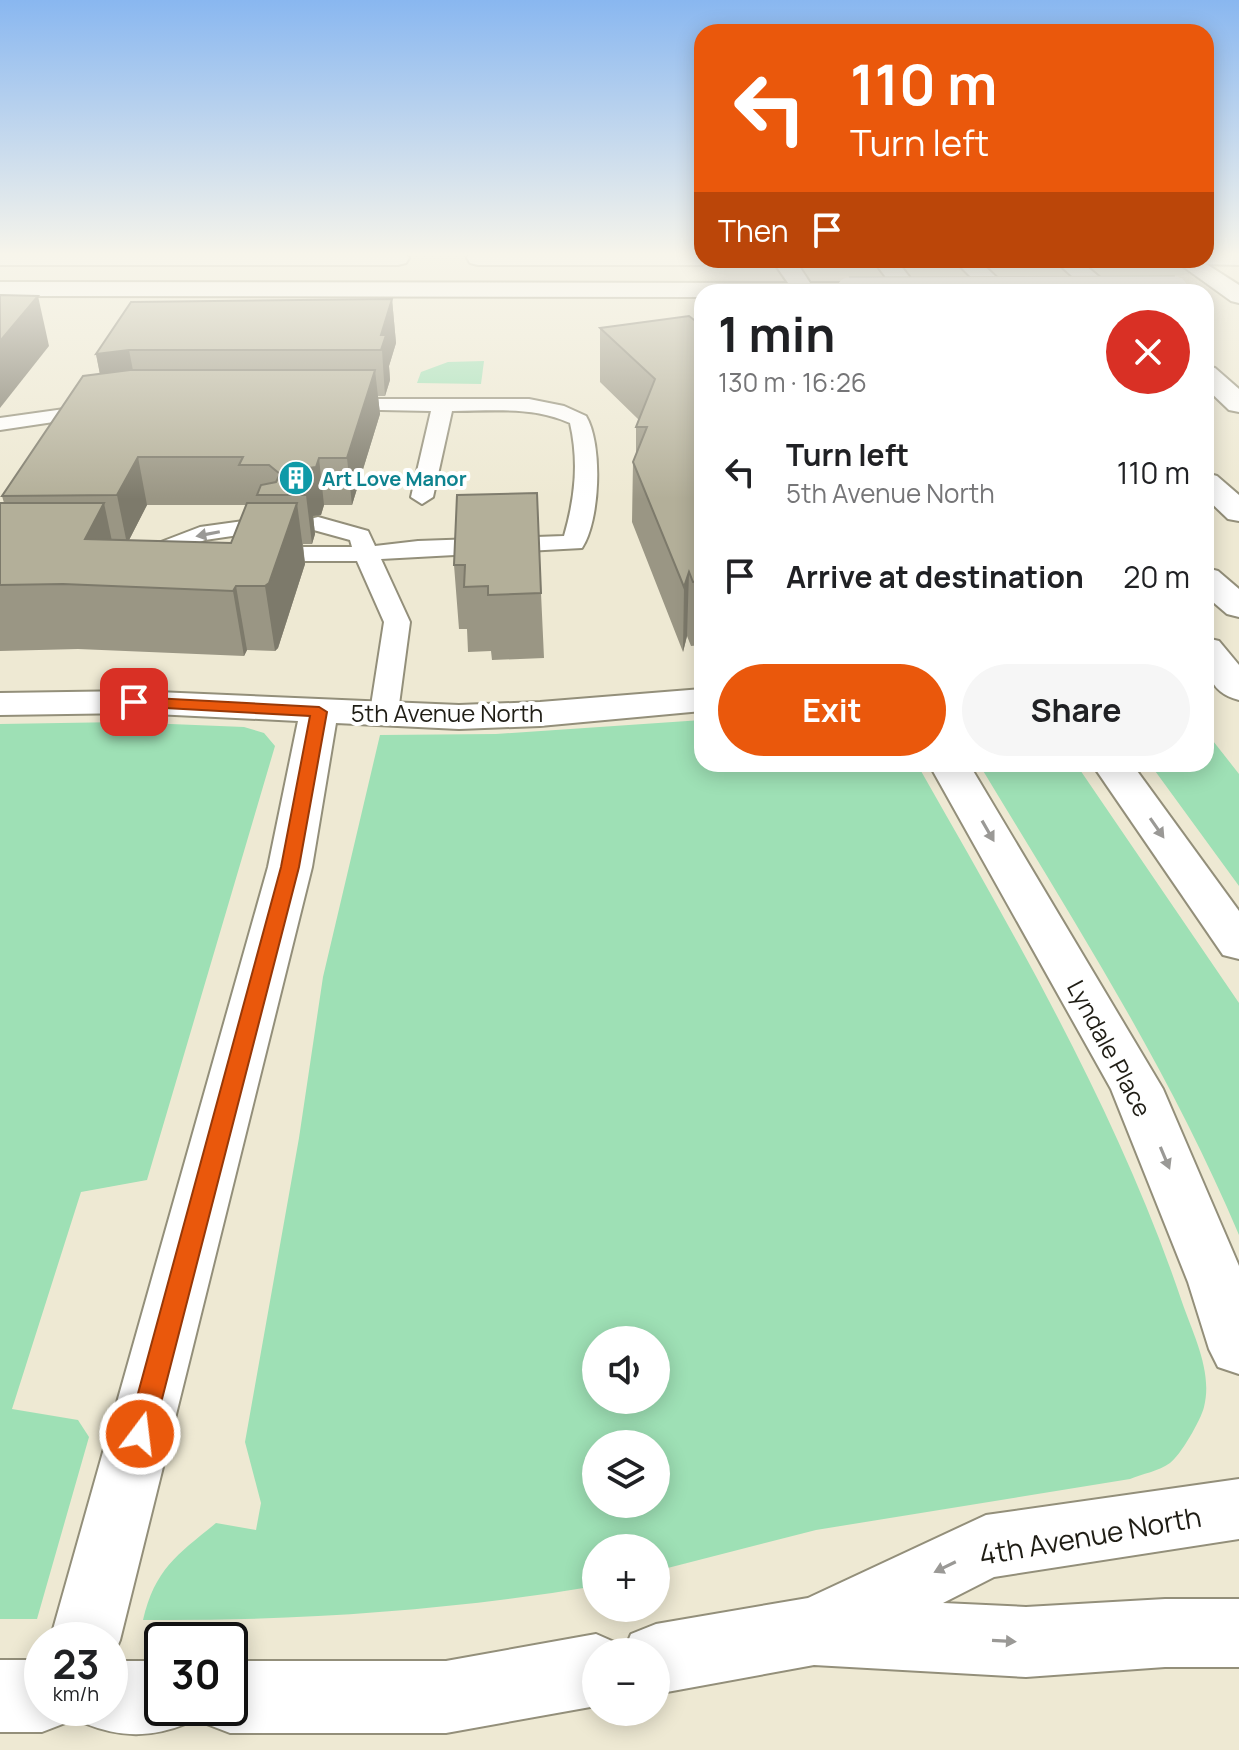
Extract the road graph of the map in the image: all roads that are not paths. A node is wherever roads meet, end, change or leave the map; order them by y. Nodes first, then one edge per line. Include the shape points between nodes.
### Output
1 (1214, 381) edge
2 (1239, 401) edge
3 (321, 405) edge
4 (443, 405) junction
5 (124, 407) edge
6 (67, 415) junction
7 (0, 424) edge
8 (50, 439) edge
9 (1214, 489) edge
10 (422, 497) dead end
11 (1239, 512) edge
12 (272, 524) edge
13 (318, 524) dead end
14 (366, 554) junction
15 (118, 555) edge
16 (148, 555) junction
17 (1214, 585) edge
18 (1239, 607) edge
19 (1214, 659) edge
20 (1239, 689) edge
21 (694, 701) edge
22 (0, 704) edge
23 (319, 712) junction
24 (384, 712) junction
25 (954, 772) edge
26 (1118, 772) edge
27 (1239, 944) edge
28 (1239, 1349) edge
29 (1239, 1509) edge
30 (90, 1622) edge
31 (814, 1631) junction
32 (1239, 1633) edge
33 (670, 1657) edge
34 (582, 1673) edge
35 (0, 1696) edge
36 (24, 1696) edge
37 (248, 1697) edge

1 - 2 main road
3 - 4 lane
4 - 10 lane
4 - 14 lane via 529,405 579,420 587,446 587,495 574,543
5 - 6 lane
6 - 7 lane
6 - 8 lane
9 - 11 main road
12 -> 16 lane via 200,534
13 - 14 lane via 360,536
14 - 16 lane
14 - 24 lane via 397,622
15 - 16 lane
17 - 18 main road
19 - 20 main road
21 - 24 main road, 5th Avenue North via 459,717
22 - 23 main road, 5th Avenue North via 134,702
23 - 24 main road, 5th Avenue North
23 - 30 main road via 290,867
25 -> 28 main road, Lyndale Place via 1137,1089
26 -> 27 main road
29 -> 31 main road, 4th Avenue North via 986,1547
31 -> 32 main road, 4th Avenue North via 1026,1642
31 - 33 main road, 4th Avenue North
34 - 37 main road via 446,1697
35 - 36 main road

